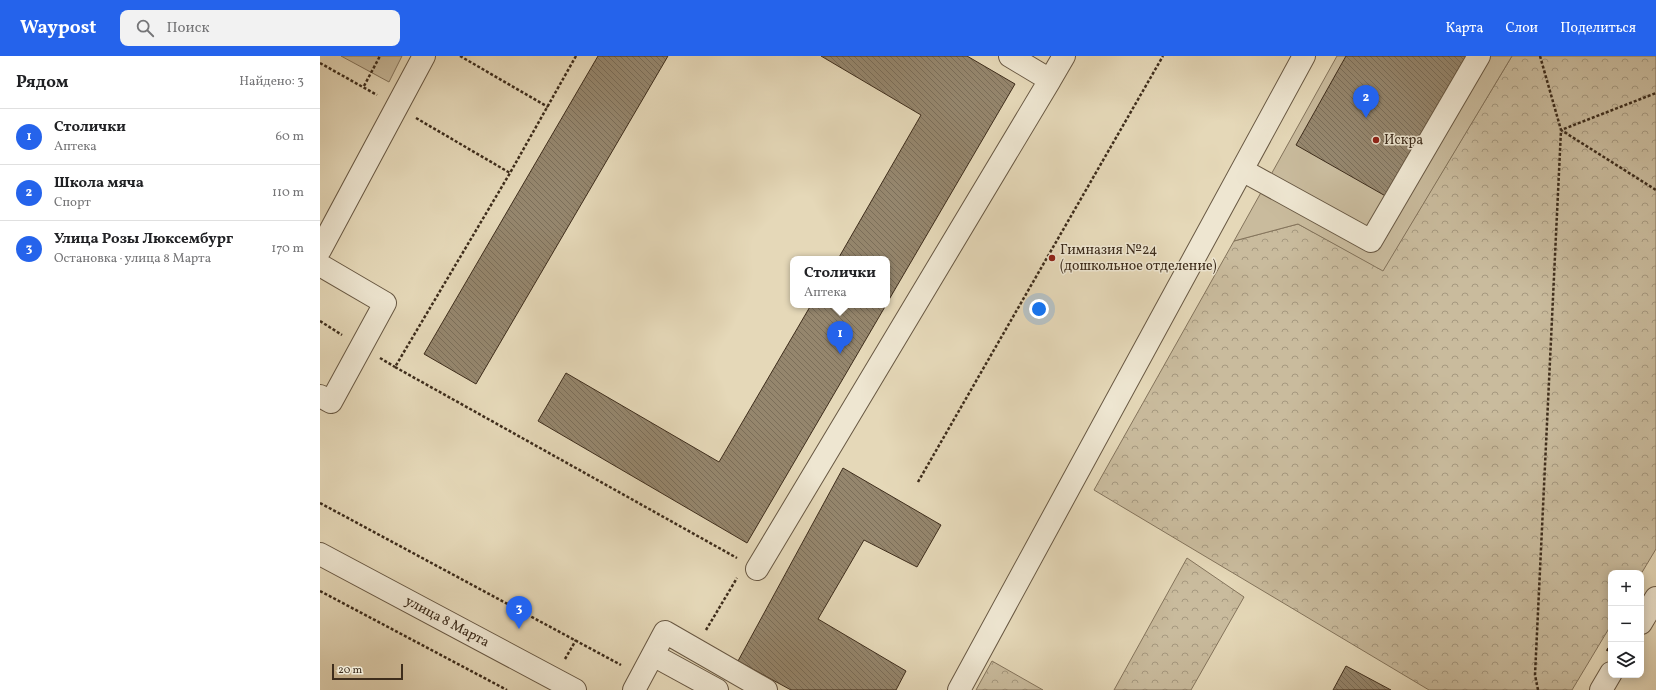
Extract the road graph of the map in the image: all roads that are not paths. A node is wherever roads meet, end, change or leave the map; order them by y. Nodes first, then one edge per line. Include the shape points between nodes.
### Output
1 (424, 56) edge
2 (1010, 56) edge
3 (1064, 56) edge
4 (1304, 56) edge
5 (1479, 56) edge
6 (1050, 80) junction
7 (1242, 170) junction
8 (320, 250) edge
9 (320, 265) edge
10 (320, 396) edge
11 (320, 554) edge
12 (751, 566) road end
13 (1656, 598) edge
14 (1644, 618) edge
15 (653, 655) junction
16 (1608, 678) edge
17 (638, 683) edge
18 (575, 690) edge
19 (718, 690) edge
20 (766, 690) edge
21 (959, 690) edge
22 (1601, 690) edge

1 - 8 street
2 - 6 street
3 - 6 street
4 - 7 street
5 - 7 street via 1371,240
6 - 12 street
7 - 21 street
9 - 10 street via 385,303 331,402
11 - 18 street, улица 8 Марта
13 - 14 street
15 - 17 street
15 - 19 street
15 - 20 street via 665,632
16 - 22 street

